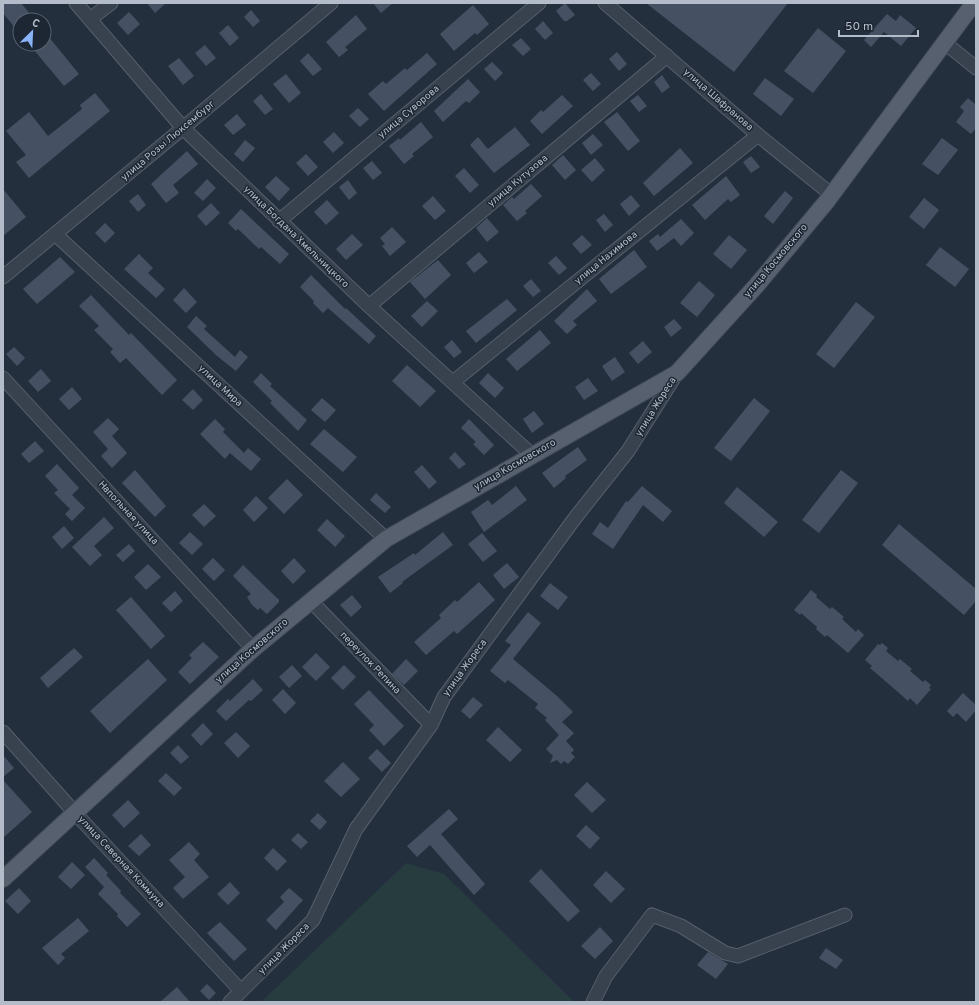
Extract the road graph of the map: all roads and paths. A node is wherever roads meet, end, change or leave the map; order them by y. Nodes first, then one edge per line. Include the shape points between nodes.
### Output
1 (76, 3) edge
2 (111, 3) edge
3 (331, 3) edge
4 (539, 3) edge
5 (605, 3) edge
6 (974, 3) edge
7 (90, 19) junction
8 (945, 44) junction
9 (667, 56) junction
10 (976, 68) edge
11 (183, 128) junction
12 (758, 135) junction
13 (832, 195) junction
14 (279, 221) junction
15 (55, 234) junction
16 (3, 276) edge
17 (369, 306) junction
18 (677, 373) junction
19 (3, 378) edge
20 (453, 382) junction
21 (532, 456) junction
22 (386, 538) junction
23 (310, 600) junction
24 (253, 649) junction
25 (432, 725) junction
26 (3, 732) edge
27 (75, 813) junction
28 (3, 879) edge
29 (845, 915) dead end
30 (242, 991) junction
31 (230, 1002) edge
32 (593, 1002) edge

1 - 7 street, улица Богдана Хмельницкого
2 - 7 street
3 - 11 street, улица Розы Люксембург
4 - 14 street, улица Суворова
5 - 9 street, улица Шафранова
6 - 8 main road, улица Космовского
7 - 11 street, улица Богдана Хмельницкого
8 - 10 street
8 - 13 main road, улица Космовского
9 - 12 street, улица Шафранова
9 - 17 street, улица Кутузова
11 - 14 street, улица Богдана Хмельницкого
11 - 15 street, улица Розы Люксембург
12 - 13 street, улица Шафранова
12 - 20 street, улица Нахимова
13 - 18 main road, улица Космовского via 756,286
14 - 17 street, улица Богдана Хмельницкого
15 - 16 street, улица Розы Люксембург
15 - 22 street, улица Мира
17 - 20 street, улица Богдана Хмельницкого
18 - 21 main road, улица Космовского
18 - 25 street, улица Жореса via 628,450 444,697
19 - 24 street, Напольная улица
20 - 21 street, улица Богдана Хмельницкого
21 - 22 main road, улица Космовского
22 - 23 main road, улица Космовского
23 - 24 main road, улица Космовского
23 - 25 street, переулок Репина
24 - 27 main road, улица Космовского
25 - 30 street, улица Жореса via 356,829 313,920
26 - 27 street, улица Северная Коммуна
27 - 28 main road, улица Космовского
27 - 30 street, улица Северная Коммуна
29 - 32 street via 738,956 725,953 681,926 652,915 606,976
30 - 31 street, улица Жореса

